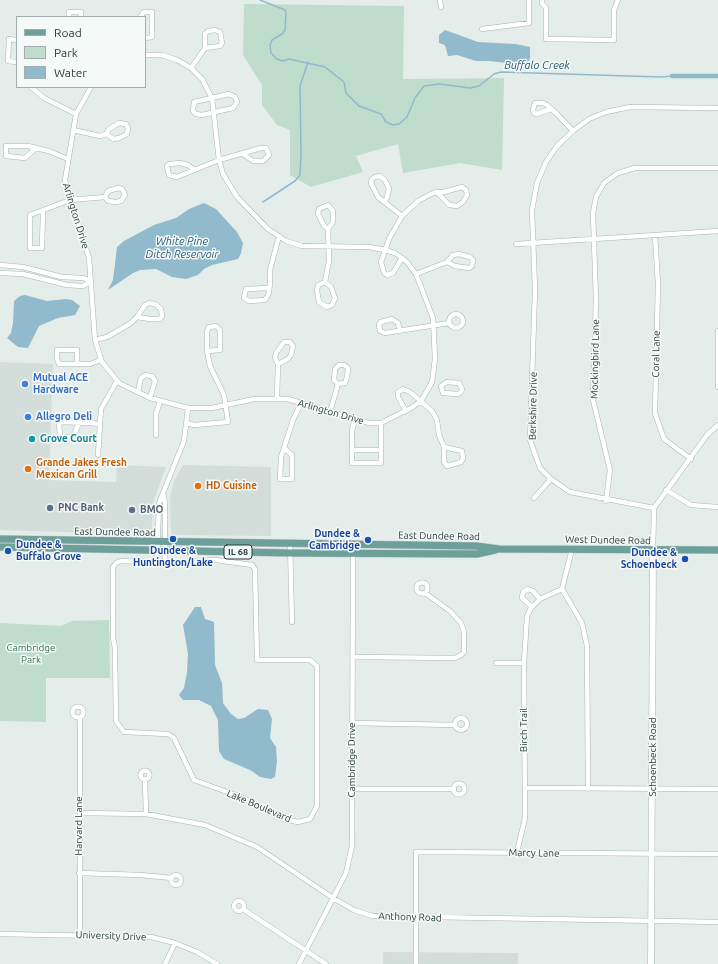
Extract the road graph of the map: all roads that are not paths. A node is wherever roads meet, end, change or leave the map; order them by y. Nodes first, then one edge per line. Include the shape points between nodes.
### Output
1 (440, 0) edge
2 (529, 0) edge
3 (542, 0) edge
4 (618, 0) edge
5 (441, 7) dead end
6 (69, 16) edge
7 (81, 16) edge
8 (141, 16) edge
9 (482, 29) dead end
10 (146, 38) edge
11 (16, 40) edge
12 (205, 48) junction
13 (146, 55) edge
14 (16, 62) edge
15 (191, 68) junction
16 (32, 88) edge
17 (90, 88) edge
18 (212, 98) junction
19 (718, 108) edge
20 (551, 109) dead end
21 (214, 112) junction
22 (76, 114) junction
23 (73, 130) junction
24 (573, 131) junction
25 (106, 134) junction
26 (36, 148) junction
27 (242, 154) junction
28 (68, 160) junction
29 (219, 160) junction
30 (718, 168) edge
31 (193, 169) junction
32 (437, 192) junction
33 (105, 197) dead end
34 (70, 200) junction
35 (384, 201) junction
36 (43, 211) junction
37 (402, 216) junction
38 (328, 229) junction
39 (718, 230) edge
40 (656, 235) junction
41 (279, 236) junction
42 (595, 239) junction
43 (534, 243) junction
44 (516, 244) dead end
45 (328, 246) junction
46 (385, 250) junction
47 (402, 258) junction
48 (447, 262) junction
49 (0, 266) edge
50 (0, 273) edge
51 (416, 274) junction
52 (90, 281) junction
53 (326, 282) junction
54 (269, 288) junction
55 (137, 317) junction
56 (449, 323) dead end
57 (434, 325) junction
58 (400, 331) junction
59 (718, 331) edge
60 (95, 340) junction
61 (207, 351) junction
62 (101, 360) junction
63 (77, 364) junction
64 (278, 364) junction
65 (117, 381) junction
66 (432, 382) junction
67 (338, 384) dead end
68 (441, 386) dead end
69 (718, 386) edge
70 (138, 392) junction
71 (150, 398) junction
72 (277, 399) junction
73 (160, 401) junction
74 (421, 401) junction
75 (301, 402) junction
76 (226, 406) junction
77 (188, 408) junction
78 (406, 411) junction
79 (330, 412) junction
80 (356, 420) junction
81 (79, 423) junction
82 (187, 423) junction
83 (382, 423) junction
84 (99, 424) junction
85 (718, 425) edge
86 (156, 435) dead end
87 (284, 448) junction
88 (444, 448) junction
89 (352, 450) junction
90 (382, 450) junction
91 (98, 455) dead end
92 (691, 459) junction
93 (551, 479) junction
94 (666, 490) junction
95 (164, 493) junction
96 (534, 498) dead end
97 (606, 501) junction
98 (718, 507) edge
99 (654, 508) junction
100 (0, 539) edge
101 (157, 542) junction
102 (165, 542) junction
103 (290, 544) junction
104 (353, 544) junction
105 (0, 547) edge
106 (499, 549) junction
107 (572, 549) junction
108 (156, 550) junction
109 (164, 550) junction
110 (653, 550) junction
111 (718, 550) edge
112 (353, 552) junction
113 (290, 553) junction
114 (157, 563) junction
115 (166, 563) junction
116 (562, 589) junction
117 (425, 593) dead end
118 (540, 599) junction
119 (532, 607) junction
120 (292, 622) dead end
121 (353, 657) junction
122 (496, 663) dead end
123 (524, 663) junction
124 (80, 718) dead end
125 (352, 723) junction
126 (455, 725) dead end
127 (145, 780) dead end
128 (525, 788) junction
129 (352, 789) junction
130 (454, 789) dead end
131 (588, 789) junction
132 (652, 789) junction
133 (718, 789) edge
134 (80, 813) junction
135 (146, 814) junction
136 (517, 852) junction
137 (652, 854) junction
138 (718, 854) edge
139 (79, 873) junction
140 (172, 878) dead end
141 (333, 898) junction
142 (243, 909) dead end
143 (416, 918) junction
144 (652, 921) junction
145 (718, 922) edge
146 (0, 934) edge
147 (80, 935) junction
148 (175, 943) junction
149 (306, 950) junction
150 (164, 964) edge
151 (217, 964) edge
152 (299, 964) edge
153 (326, 964) edge
154 (416, 964) edge
155 (651, 964) edge

1 - 5 street
2 - 9 street via 529,23
3 - 4 street via 546,8 546,39 614,40 614,10
6 - 7 street via 69,12 81,12
8 - 10 street via 144,12 152,12 152,37
11 - 14 street via 9,39 8,61
12 - 12 street via 220,46 220,32 215,30 205,34
12 - 15 street
13 - 15 street via 162,55
15 - 18 street via 202,79
16 - 22 street via 44,98
17 - 22 street, Arlington Drive
18 - 21 street
18 - 21 street via 194,102 192,107 198,115
18 - 21 street via 230,94 236,97 237,102 233,108
19 - 24 street, Berkshire Drive via 630,107 589,119
20 - 24 street
21 - 29 street
22 - 23 street, Arlington Drive
23 - 25 street via 100,136
23 - 28 street, Arlington Drive
24 - 43 street, Berkshire Drive via 557,146 546,162 537,183 532,210
25 - 25 street via 114,139 125,136 127,125 119,123
26 - 26 street via 6,146 6,156 25,158
26 - 28 street
27 - 27 street via 254,161 263,161 269,155 266,148
27 - 29 street
28 - 34 street, Arlington Drive via 65,180
29 - 31 street
29 - 41 street via 223,174 236,197 268,229
30 - 42 street, Mockingbird Lane via 635,168 618,173 604,183 596,197 593,213
31 - 31 street via 180,163 167,166 169,175 177,177
32 - 32 street via 449,205 458,206 467,195 462,187
32 - 37 street via 418,201
33 - 34 street
34 - 36 street
34 - 52 street, Arlington Drive via 89,258
35 - 35 street via 388,198 389,188 384,178 379,176 372,179 373,189
35 - 37 street
36 - 36 street via 30,215 30,248 42,248
37 - 46 street
38 - 38 street via 334,222 332,207 328,205 320,209 318,214
38 - 45 street
39 - 40 street
40 - 42 street
40 - 92 street, Coral Lane via 658,284 655,413 664,439
41 - 45 street via 302,246
41 - 54 street via 270,270
42 - 43 street
42 - 97 street, Mockingbird Lane via 593,400 610,470
43 - 44 street
43 - 93 street, Berkshire Drive via 530,440 540,468
45 - 46 street
45 - 53 street
46 - 47 street
46 - 47 street via 380,265 387,275 393,273
47 - 51 street
48 - 48 street via 468,268 472,266 473,260 470,256 458,254 453,255
48 - 51 street
49 - 52 street via 22,267
50 - 52 street via 23,274 67,285 83,286
51 - 57 street
52 - 60 street, Arlington Drive
53 - 53 street via 318,285 317,291 319,302 327,307 332,305 335,298
54 - 54 street via 246,289 244,298 248,301 265,300
55 - 55 street via 160,319 161,309 149,303 142,308
55 - 60 street via 107,337
56 - 57 street
57 - 58 street
57 - 66 street via 435,359
58 - 58 street via 398,323 392,319 379,325 380,331 385,333
59 - 69 street
60 - 62 street, Arlington Drive
61 - 61 street via 220,350 220,330 216,326 209,327 207,331
61 - 76 street via 210,366 224,395
62 - 63 street via 90,364
62 - 65 street, Arlington Drive
63 - 63 street via 77,350 57,350 57,360 60,364
64 - 64 street via 288,360 291,355 293,346 290,342 284,342 278,349 275,358
64 - 72 street
65 - 70 street, Arlington Drive
65 - 84 street via 101,409
66 - 68 street
66 - 74 street
67 - 79 street
70 - 71 street, Arlington Drive
70 - 71 street via 141,378 145,375 152,376 155,381
71 - 73 street, Arlington Drive
72 - 75 street, Arlington Drive
72 - 76 street, Arlington Drive via 254,399
73 - 77 street, Arlington Drive
73 - 86 street via 156,414
74 - 78 street
74 - 78 street via 410,392 400,390 398,398
74 - 88 street via 437,420
75 - 79 street, Arlington Drive
75 - 87 street
76 - 77 street, Arlington Drive
76 - 82 street via 228,422 194,426
77 - 82 street
78 - 83 street
79 - 80 street, Arlington Drive
80 - 83 street, Arlington Drive
80 - 89 street via 352,430
81 - 81 street via 60,422 60,438 73,437
81 - 84 street
82 - 95 street via 184,441
83 - 90 street
84 - 91 street
85 - 92 street via 707,435
87 - 87 street via 280,479 292,479 292,455
88 - 88 street via 444,462 447,466 461,462 464,458 462,451
89 - 90 street
89 - 90 street via 352,463 382,463
92 - 94 street
93 - 96 street
93 - 97 street, Berkshire Drive via 570,492
94 - 98 street via 691,505
94 - 99 street
95 - 101 street via 159,503
95 - 102 street
97 - 99 street, Berkshire Drive
99 - 110 street
100 - 101 main road, East Dundee Road / IL 68
101 - 102 main road, East Dundee Road / IL 68
101 - 108 street
102 - 103 main road, East Dundee Road / IL 68
102 - 109 street
103 - 104 main road, East Dundee Road / IL 68
103 - 113 street
104 - 106 main road, East Dundee Road / IL 68 via 476,546
104 - 112 street, Cambridge Drive
105 - 108 main road, East Dundee Road / IL 68
106 - 107 main road, West Dundee Road / IL 68
106 - 112 main road, East Dundee Road / IL 68 via 477,554
107 - 110 main road, West Dundee Road / IL 68
107 - 116 street
108 - 109 main road, East Dundee Road / IL 68
108 - 114 street
109 - 113 main road, East Dundee Road / IL 68
109 - 115 street
110 - 111 main road, West Dundee Road / IL 68
110 - 132 main road, Schoenbeck Road
112 - 113 main road, East Dundee Road / IL 68
112 - 121 street, Cambridge Drive
113 - 120 street
114 - 115 street, Lake Boulevard
114 - 115 street, Lake Boulevard via 121,561 113,567 117,725 124,732 168,734 174,738 194,780 240,797 284,819 298,822 310,819 317,806 317,666 310,660 257,660 255,569 252,565 216,560
116 - 118 street, Birch Trail
116 - 131 street via 582,623 587,646
117 - 121 street via 450,611 461,623 464,632 464,652 461,655 455,658
118 - 119 street, Birch Trail
118 - 119 street via 533,591 528,589 523,592 522,598
119 - 123 street, Birch Trail via 525,624
121 - 125 street, Cambridge Drive
122 - 123 street
123 - 128 street, Birch Trail
124 - 134 street, Harvard Lane
125 - 126 street
125 - 129 street, Cambridge Drive
127 - 135 street
128 - 131 street
128 - 136 street, Birch Trail via 525,818
129 - 130 street
129 - 141 street, Cambridge Drive via 352,846 346,872
131 - 132 street
132 - 133 street
132 - 137 main road, Schoenbeck Road
134 - 135 street, Anthony Road
134 - 139 street, Harvard Lane
135 - 141 street, Anthony Road via 205,825 257,847
136 - 137 street, Marcy Lane
136 - 143 street, Marcy Lane via 416,852
137 - 138 street, Marcy Lane
137 - 144 main road, Schoenbeck Road
139 - 140 street via 140,874
139 - 147 street, Harvard Lane
141 - 143 street, Anthony Road via 354,910 373,916
141 - 149 street, Cambridge Drive
142 - 149 street
143 - 144 street, Anthony Road
143 - 154 street
144 - 145 street, Anthony Road
144 - 155 main road, Schoenbeck Road
146 - 147 street, University Drive
147 - 148 street, University Drive via 151,937
148 - 150 street
148 - 151 street, University Drive
149 - 152 street, Cambridge Drive
149 - 153 street

